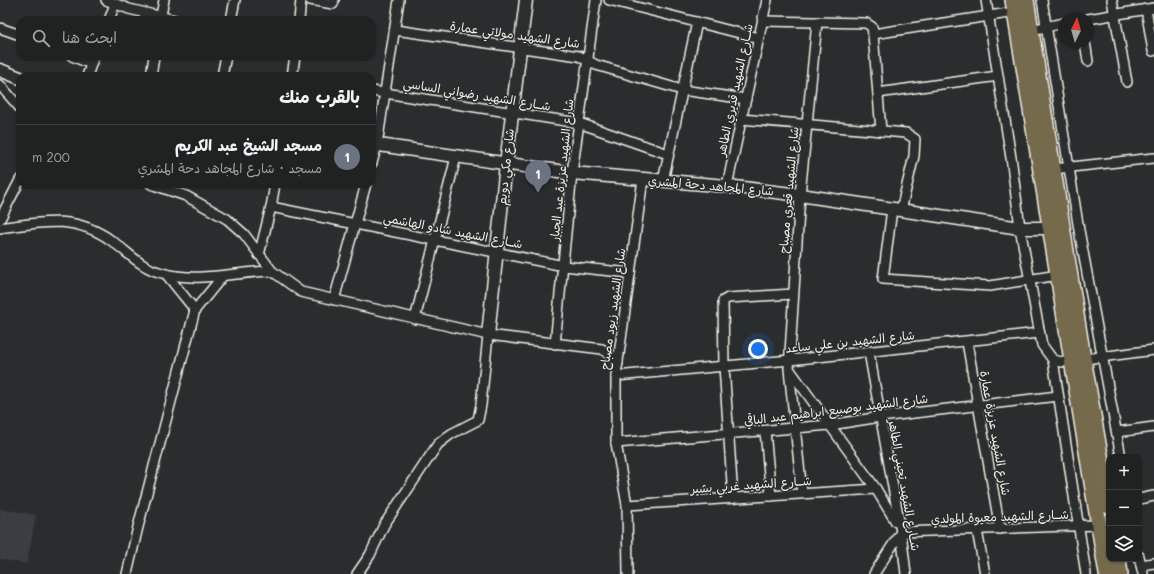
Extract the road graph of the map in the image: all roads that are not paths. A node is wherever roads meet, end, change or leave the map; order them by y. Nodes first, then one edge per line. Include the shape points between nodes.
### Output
1 (106, 0) edge
2 (164, 0) edge
3 (235, 0) edge
4 (301, 0) edge
5 (310, 0) edge
6 (399, 0) edge
7 (526, 0) edge
8 (596, 0) edge
9 (609, 0) edge
10 (767, 0) edge
11 (986, 0) edge
12 (1026, 0) edge
13 (1042, 0) edge
14 (1112, 0) edge
15 (333, 2) edge
16 (115, 4) junction
17 (1014, 6) edge
18 (1150, 9) edge
19 (1115, 15) junction
20 (110, 16) edge
21 (154, 16) edge
22 (160, 16) edge
23 (232, 16) edge
24 (299, 16) edge
25 (989, 16) junction
26 (1094, 18) edge
27 (763, 21) junction
28 (697, 22) junction
29 (816, 22) junction
30 (1058, 24) edge
31 (1047, 26) junction
32 (0, 28) edge
33 (395, 30) junction
34 (1025, 31) junction
35 (16, 34) edge
36 (873, 34) junction
37 (759, 38) junction
38 (520, 48) junction
39 (1086, 48) edge
40 (1153, 51) dead end
41 (93, 60) edge
42 (153, 60) edge
43 (225, 60) edge
44 (294, 60) edge
45 (588, 60) junction
46 (1088, 62) dead end
47 (0, 70) edge
48 (88, 72) edge
49 (152, 72) edge
50 (223, 72) edge
51 (293, 72) edge
52 (16, 76) edge
53 (998, 76) junction
54 (1126, 82) dead end
55 (0, 85) edge
56 (682, 90) junction
57 (376, 92) edge
58 (384, 93) junction
59 (878, 93) junction
60 (746, 99) junction
61 (16, 103) edge
62 (512, 112) junction
63 (741, 119) junction
64 (579, 123) junction
65 (807, 124) junction
66 (881, 131) junction
67 (376, 135) edge
68 (376, 145) edge
69 (668, 154) junction
70 (456, 157) junction
71 (1154, 158) edge
72 (506, 164) junction
73 (1069, 168) junction
74 (1054, 169) junction
75 (572, 173) junction
76 (643, 179) junction
77 (663, 181) junction
78 (727, 186) junction
79 (16, 188) edge
80 (163, 188) edge
81 (274, 188) edge
82 (365, 188) edge
83 (800, 194) junction
84 (272, 207) junction
85 (897, 209) junction
86 (0, 219) edge
87 (355, 224) junction
88 (0, 228) edge
89 (1020, 228) junction
90 (1050, 228) junction
91 (436, 241) junction
92 (497, 252) junction
93 (259, 255) junction
94 (564, 266) junction
95 (272, 271) junction
96 (630, 273) junction
97 (166, 274) junction
98 (1058, 275) junction
99 (222, 277) junction
100 (1029, 280) junction
101 (793, 294) junction
102 (334, 300) junction
103 (195, 310) junction
104 (415, 318) junction
105 (1039, 333) junction
106 (488, 335) junction
107 (967, 342) junction
108 (555, 344) junction
109 (1154, 350) edge
110 (869, 352) junction
111 (1102, 356) junction
112 (1078, 359) junction
113 (1053, 360) junction
114 (618, 363) junction
115 (790, 365) junction
116 (724, 366) junction
117 (616, 376) junction
118 (1058, 396) junction
119 (978, 406) junction
120 (880, 417) junction
121 (830, 425) junction
122 (1154, 427) edge
123 (796, 429) junction
124 (765, 431) junction
125 (1117, 432) junction
126 (727, 434) junction
127 (616, 443) junction
128 (1121, 454) edge
129 (876, 489) junction
130 (1106, 491) edge
131 (802, 494) junction
132 (771, 496) junction
133 (1154, 496) edge
134 (733, 498) junction
135 (1142, 498) edge
136 (627, 505) junction
137 (1099, 525) junction
138 (1078, 526) junction
139 (1000, 529) junction
140 (977, 530) junction
141 (901, 532) junction
142 (1118, 562) edge
143 (1154, 563) edge
144 (1141, 565) edge
145 (127, 574) edge
146 (357, 574) edge
147 (628, 574) edge
148 (874, 574) edge
149 (906, 574) edge
150 (985, 574) edge
151 (1086, 574) edge
152 (1107, 574) edge
153 (1120, 574) edge

1 - 16 street
2 - 22 street
3 - 23 street
4 - 24 street
5 - 15 street
6 - 33 street
7 - 38 street, شارع مكي دويم
8 - 45 street, شارع الشهيد عزيزة عبد الجبار
9 - 28 street
10 - 27 street, شــارع الشهيد قديري الطاهر
11 - 25 street
12 - 34 highway
13 - 31 street
14 - 19 street
16 - 20 street
16 - 21 street
17 - 25 street
17 - 34 highway
18 - 19 street
18 - 40 street
19 - 26 street
19 - 54 street
25 - 36 street
25 - 53 street
27 - 29 street
27 - 37 street, شــارع الشهيد قديري الطاهر
28 - 37 street
28 - 56 street
29 - 36 street via 866,23 872,27
29 - 65 street, شارع الشهيد قعري مصباح
30 - 31 street
31 - 34 street
31 - 73 street
32 - 35 street
33 - 38 street, شارع الشهيد مولاتي عمارة
33 - 58 street
34 - 74 highway
34 - 90 highway
36 - 59 street
37 - 60 street, شــارع الشهيد قديري الطاهر
38 - 45 street, شارع الشهيد مولاتي عمارة via 579,56
38 - 62 street, شارع مكي دويم
39 - 46 street
41 - 48 street
42 - 49 street
43 - 50 street
44 - 51 street
45 - 56 street, شارع الشهيد مولاتي عمارة via 596,65
45 - 64 street, شارع الشهيد عزيزة عبد الجبار
47 - 52 street
53 - 59 street
53 - 89 street
55 - 61 street
56 - 60 street, شارع الشهيد مولاتي عمارة
56 - 69 street
57 - 58 street, شــارع الشهيد رضواني الساسي
58 - 62 street, شــارع الشهيد رضواني الساسي
58 - 67 street
59 - 66 street
60 - 63 street, شــارع الشهيد قديري الطاهر
62 - 64 street, شــارع الشهيد رضواني الساسي
62 - 72 street, شارع مكي دويم
63 - 65 street
63 - 78 street, شــارع الشهيد قديري الطاهر
64 - 69 street, شــارع الشهيد رضواني الساسي
64 - 75 street, شارع الشهيد عزيزة عبد الجبار
65 - 66 street
65 - 83 street, شارع الشهيد قعري مصباح
66 - 85 street via 906,133 915,139 914,156
68 - 70 street, شارع المجاهد دحة المشري
69 - 77 street
70 - 72 street, شارع المجاهد دحة المشري
70 - 91 street
71 - 73 street
72 - 75 street, شارع المجاهد دحة المشري
72 - 92 street, شارع مكي دويم
73 - 74 street
73 - 111 street
74 - 112 highway
75 - 76 street, شارع المجاهد دحة المشري
75 - 94 street, شارع الشهيد عزيزة عبد الجبار
76 - 77 street, شارع المجاهد دحة المشري
76 - 96 street, شارع الشهيد زيود مصباح
77 - 78 street, شارع المجاهد دحة المشري
78 - 83 street, شارع المجاهد دحة المشري
79 - 86 street
80 - 93 street via 186,196 227,218 244,234
81 - 84 street
82 - 87 street
83 - 85 street, شارع المجاهد دحة المشري
83 - 101 street, شارع الشهيد قعري مصباح
84 - 87 street, شــارع الشهيد شادو الهاشمي
84 - 93 street
85 - 89 street, شارع المجاهد دحة المشري
85 - 100 street via 883,279 990,286
87 - 91 street, شــارع الشهيد شادو الهاشمي
87 - 102 street
88 - 97 street via 49,222 82,225 111,240 146,268
89 - 90 street, شارع المجاهد دحة المشري
89 - 100 street
90 - 98 highway
91 - 92 street, شــارع الشهيد شادو الهاشمي
91 - 104 street
92 - 94 street, شــارع الشهيد شادو الهاشمي
92 - 106 street, شارع مكي دويم
93 - 95 street
94 - 96 street, شــارع الشهيد شادو الهاشمي
94 - 108 street, شارع الشهيد عزيزة عبد الجبار
95 - 99 street via 238,273
95 - 102 street via 301,292
96 - 114 street, شارع الشهيد زيود مصباح
97 - 99 street via 198,278
97 - 103 street
98 - 100 street
98 - 112 highway
99 - 103 street
100 - 105 street
101 - 115 street, شارع الشهيد قعري مصباح
101 - 116 street via 728,298 723,301
102 - 104 street
103 - 145 street
104 - 106 street
105 - 107 street, شارع الشهيد بن علي ساعد
105 - 113 street via 1042,345
106 - 108 street
106 - 146 street via 478,420 438,444 384,525 370,555
107 - 110 street, شارع الشهيد بن علي ساعد
107 - 119 street, شارع الشهيد عزيزة عمارة
108 - 114 street via 602,349
109 - 111 street
110 - 115 street, شارع الشهيد بن علي ساعد
110 - 120 street, شــارع الشهيد تجيني الطاهر
111 - 112 street
111 - 125 street
112 - 113 street via 1062,362
112 - 130 highway
112 - 137 highway
113 - 118 street
114 - 117 street, شارع الشهيد زيود مصباح
115 - 116 street, شارع الشهيد بن علي ساعد
115 - 121 street
115 - 123 street, شارع الشهيد قعري مصباح
116 - 117 street, شارع الشهيد بن علي ساعد
116 - 126 street
117 - 127 street, شارع الشهيد زيود مصباح
118 - 119 street, شارع الشهيد بوصبيع ابراهيم عبد الباقي
118 - 138 street
119 - 120 street, شارع الشهيد بوصبيع ابراهيم عبد الباقي
119 - 139 street, شارع الشهيد عزيزة عمارة
120 - 121 street, شارع الشهيد بوصبيع ابراهيم عبد الباقي
120 - 141 street, شــارع الشهيد تجيني الطاهر
121 - 123 street, شارع الشهيد بوصبيع ابراهيم عبد الباقي
121 - 129 street
122 - 125 street
123 - 124 street, شارع الشهيد بوصبيع ابراهيم عبد الباقي
123 - 131 street, شارع الشهيد قعري مصباح
124 - 126 street, شارع الشهيد بوصبيع ابراهيم عبد الباقي
124 - 132 street
125 - 128 street
126 - 127 street, شارع الشهيد بوصبيع ابراهيم عبد الباقي
126 - 134 street
127 - 136 street, شارع الشهيد زيود مصباح
129 - 131 street, شــارع الشهيد غربي بشير
129 - 141 street
131 - 132 street, شــارع الشهيد غربي بشير
132 - 134 street, شــارع الشهيد غربي بشير
133 - 135 street
134 - 136 street, شــارع الشهيد غربي بشير
136 - 147 street, شارع الشهيد زيود مصباح
137 - 138 street, شــارع الشهيد معيوة المولدي
137 - 152 highway
138 - 139 street, شــارع الشهيد معيوة المولدي
138 - 151 street
139 - 140 street, شــارع الشهيد معيوة المولدي
140 - 141 street, شــارع الشهيد معيوة المولدي
140 - 150 street
141 - 148 street
141 - 149 street, شــارع الشهيد تجيني الطاهر
142 - 153 highway
143 - 144 street

